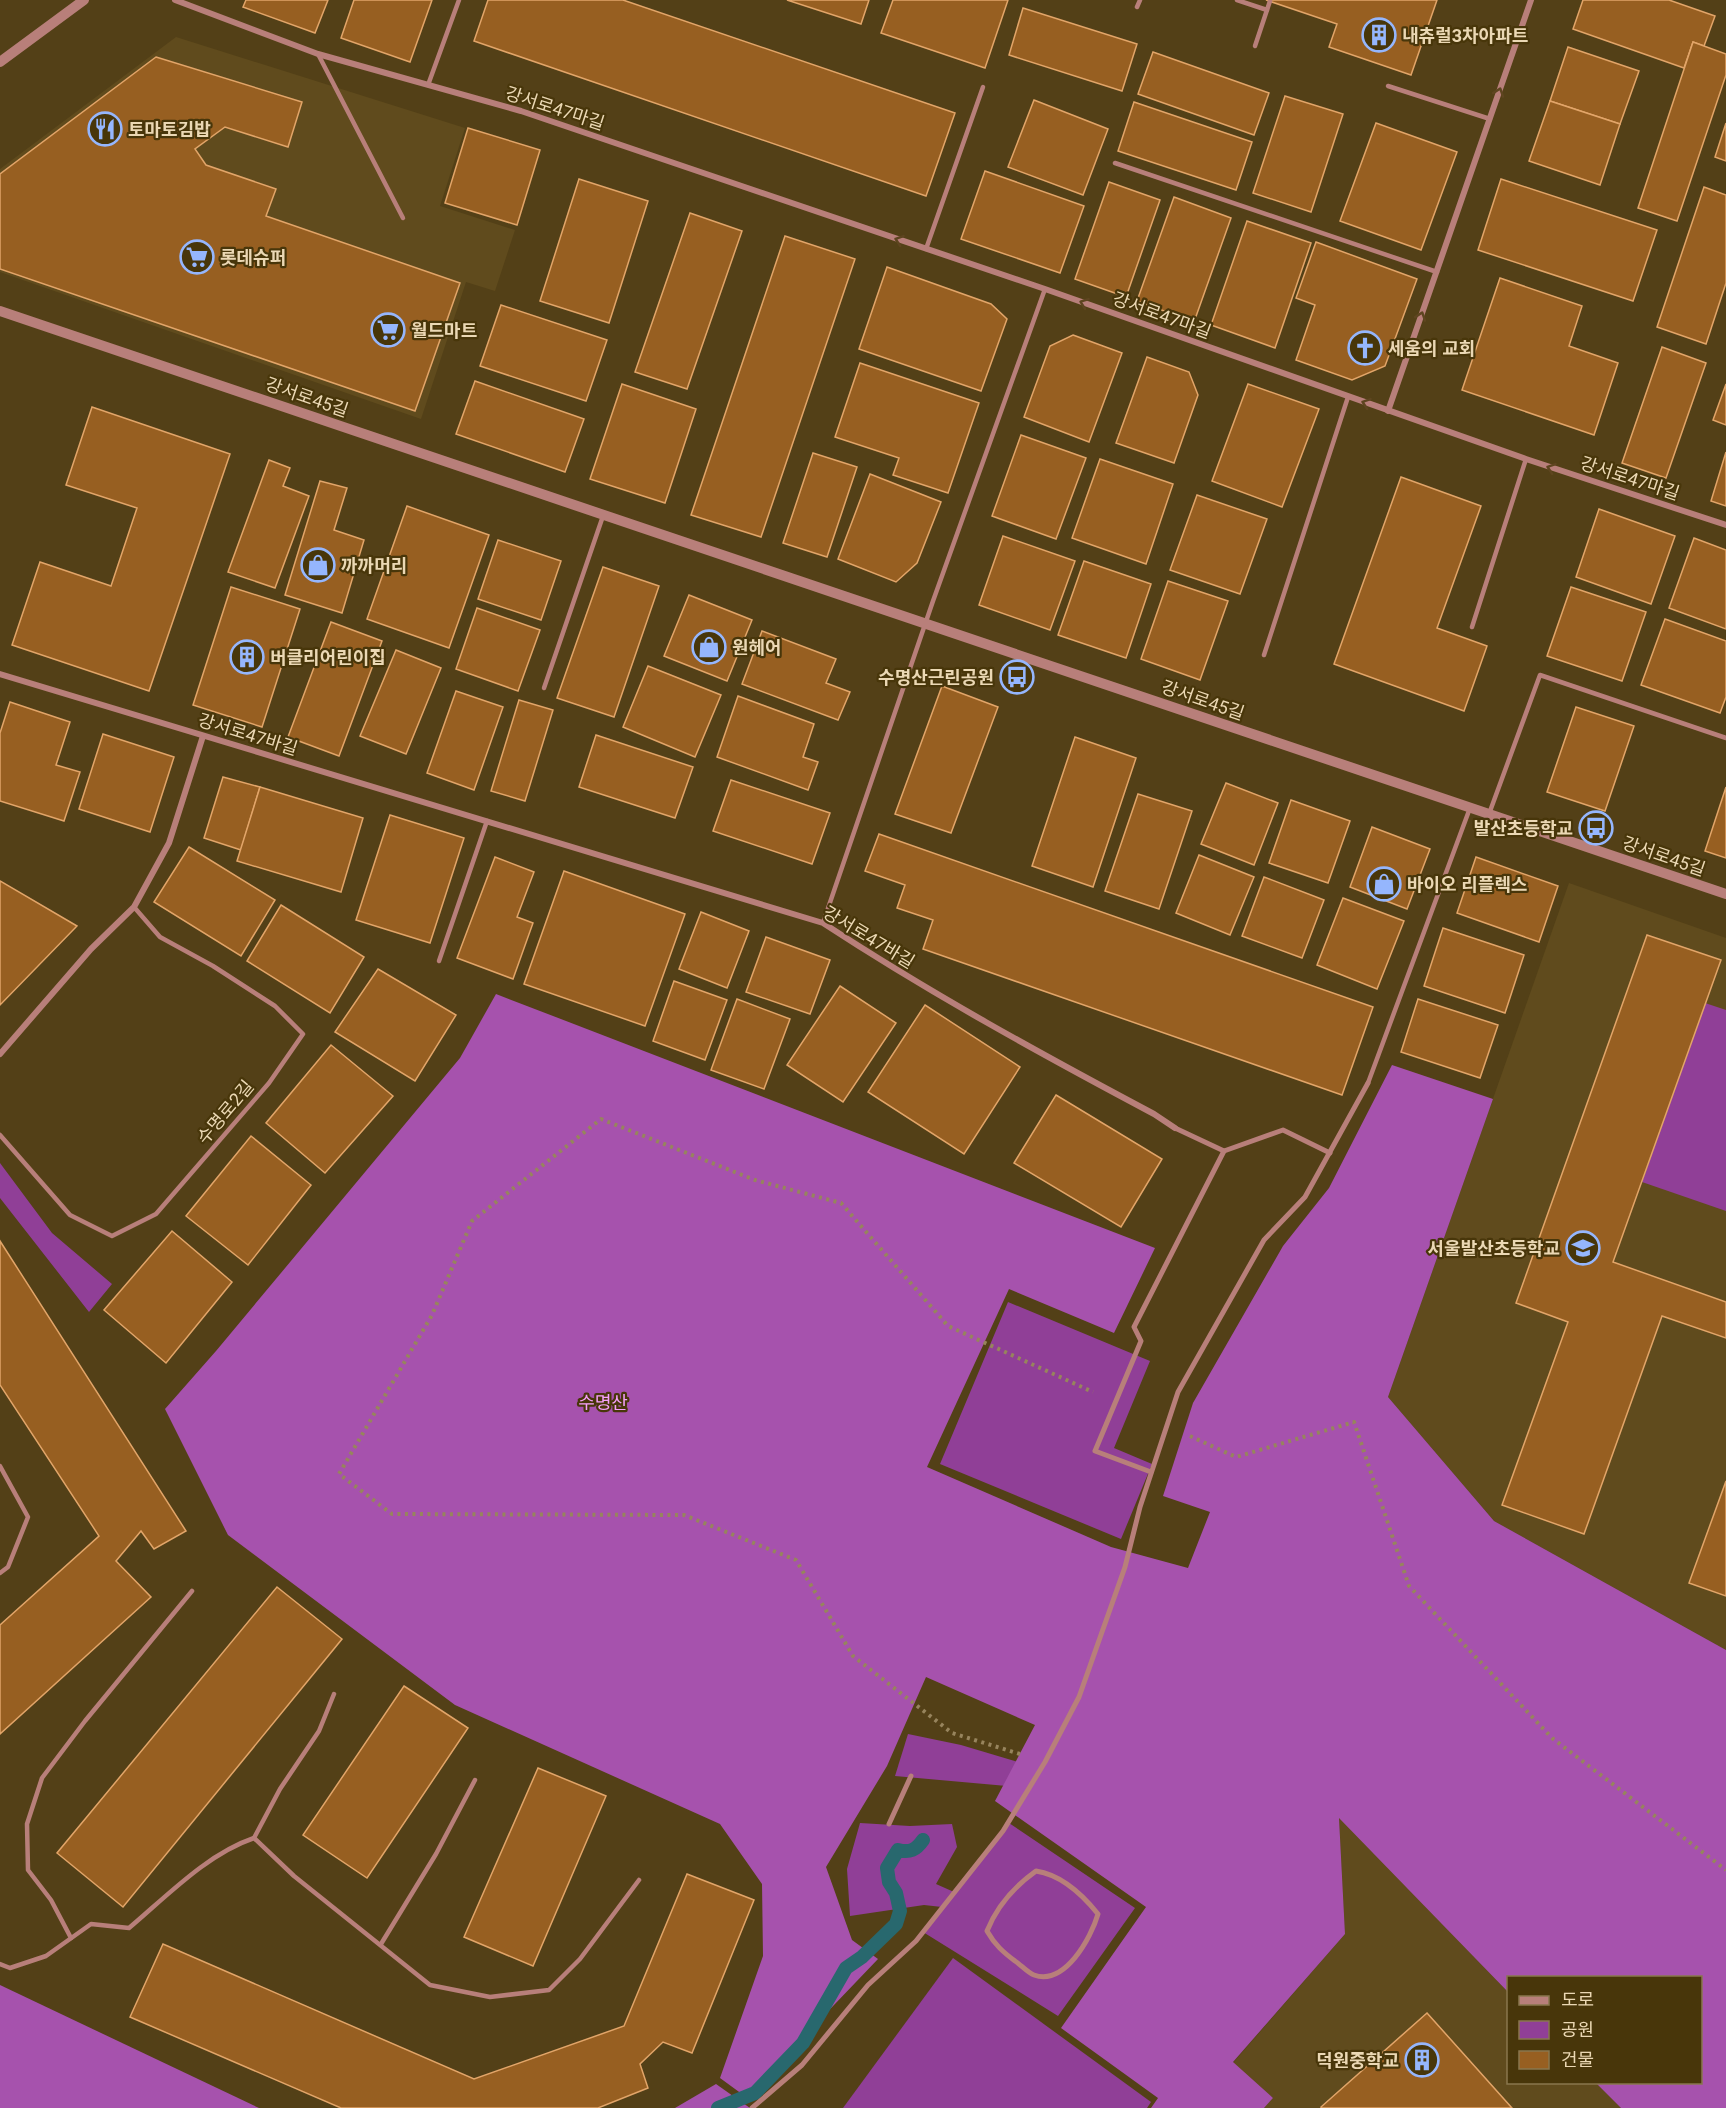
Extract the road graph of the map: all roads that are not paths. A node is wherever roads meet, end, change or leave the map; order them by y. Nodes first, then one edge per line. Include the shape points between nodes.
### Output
1 (84, 0) edge
2 (175, 0) edge
3 (459, 0) edge
4 (1140, 0) edge
5 (1237, 0) edge
6 (1532, 0) edge
7 (1270, 1) edge
8 (1137, 7) dead end
9 (1267, 10) junction
10 (1255, 46) dead end
11 (318, 54) junction
12 (0, 62) edge
13 (428, 85) junction
14 (1388, 86) dead end
15 (983, 87) dead end
16 (1490, 119) junction
17 (1115, 163) dead end
18 (403, 218) dead end
19 (926, 249) junction
20 (1437, 272) junction
21 (1045, 290) junction
22 (0, 311) edge
23 (1348, 397) junction
24 (1388, 411) junction
25 (1526, 459) junction
26 (604, 514) junction
27 (1726, 525) edge
28 (925, 622) junction
29 (1472, 627) dead end
30 (1264, 655) dead end
31 (0, 674) edge
32 (544, 688) dead end
33 (203, 736) junction
34 (1726, 738) edge
35 (1470, 808) junction
36 (1489, 814) junction
37 (488, 821) junction
38 (1726, 894) edge
39 (134, 907) junction
40 (823, 923) junction
41 (440, 961) dead end
42 (0, 1054) edge
43 (1368, 1083) joint
44 (1175, 1128) joint
45 (0, 1135) edge
46 (1224, 1151) junction
47 (1330, 1153) junction
48 (0, 1466) edge
49 (1151, 1472) junction
50 (0, 1573) edge
51 (192, 1592) dead end
52 (334, 1694) dead end
53 (910, 1776) dead end
54 (475, 1780) dead end
55 (889, 1824) dead end
56 (254, 1838) junction
57 (1036, 1871) joint
58 (639, 1880) dead end
59 (71, 1938) junction
60 (381, 1944) junction
61 (0, 1964) edge
62 (752, 2108) edge

1 - 12 street
2 - 11 street, 강서로47마길
3 - 13 lane
4 - 8 lane
5 - 9 lane
16 -> 6 street
7 - 9 lane
9 - 10 lane
11 - 13 street, 강서로47마길
11 - 18 lane
19 -> 13 street, 강서로47마길 via 521,111
14 - 16 lane
15 - 19 lane
16 - 20 street
17 - 20 lane
19 - 21 street, 강서로47마길
24 -> 20 street
23 -> 21 street, 강서로47마길
21 - 28 lane
22 - 26 street, 강서로45길
24 -> 23 street, 강서로47마길
23 - 30 lane
24 - 25 street, 강서로47마길
27 -> 25 street, 강서로47마길
25 - 29 lane
26 - 28 street, 강서로45길
26 - 32 lane
28 - 35 street, 강서로45길
28 - 40 lane
31 - 33 street, 강서로47바길
33 - 37 street, 강서로47바길
33 - 39 street via 169,843
34 - 36 lane via 1540,675
35 - 36 street, 강서로45길
35 - 43 lane
36 - 38 street, 강서로45길
37 - 40 street, 강서로47바길
37 - 41 lane
39 - 42 street via 91,948
39 - 45 lane, 수명로2길 via 160,937 275,1006 303,1034 269,1083 156,1214 112,1236 70,1215
40 - 44 street, 강서로47바길 via 903,976
43 - 47 street
44 - 46 street
46 - 47 street via 1283,1130
46 - 49 street via 1134,1327 1141,1341 1095,1451
47 - 49 street via 1305,1197 1264,1240 1178,1392
48 - 50 lane via 28,1517 8,1567
49 - 62 street via 1125,1567 1079,1696 1003,1831 916,1941 868,1985 802,2065
51 - 59 lane via 42,1778 27,1824 28,1870 51,1900
52 - 56 lane via 320,1731 279,1789
53 - 55 street
54 - 60 lane
56 - 59 lane via 235,1844 129,1928 91,1924
56 - 60 lane via 294,1876
57 - 57 street via 1021,1882 994,1914 987,1931 995,1945 1033,1975 1051,1977 1067,1967 1093,1932 1098,1914 1085,1898 1052,1873
58 - 60 lane via 580,1959 549,1990 490,1997 430,1985
59 - 61 lane via 46,1956 10,1968

